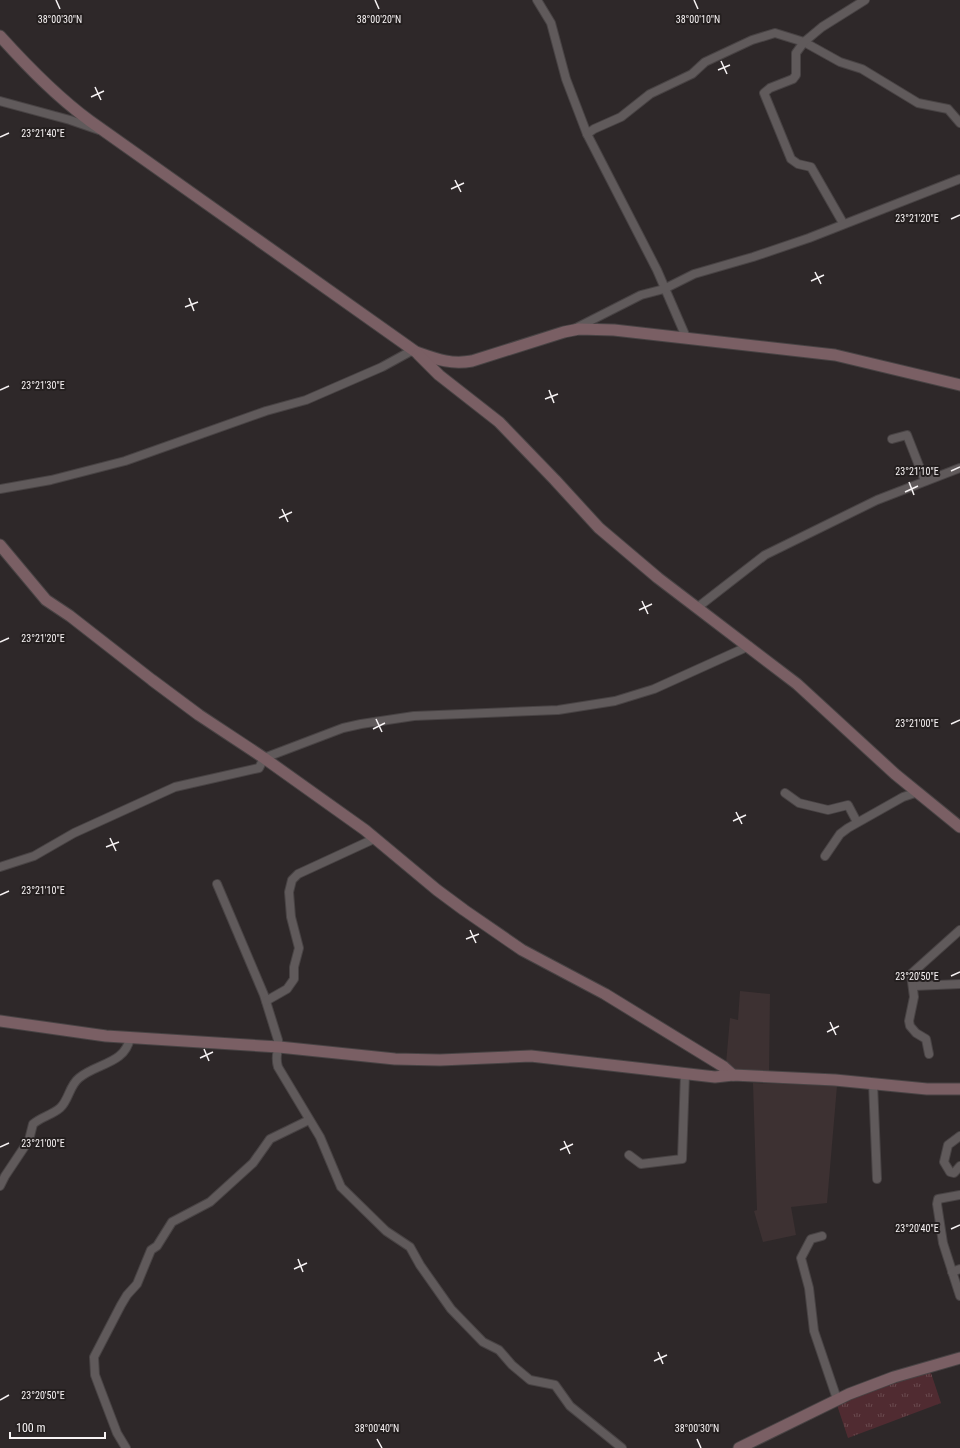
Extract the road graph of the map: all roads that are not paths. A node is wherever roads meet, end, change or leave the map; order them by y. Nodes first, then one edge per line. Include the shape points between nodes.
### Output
1 (537, 0) edge
2 (865, 0) edge
3 (0, 36) edge
4 (804, 42) junction
5 (0, 101) edge
6 (960, 122) edge
7 (105, 132) junction
8 (587, 134) junction
9 (960, 179) edge
10 (843, 223) junction
11 (664, 289) junction
12 (574, 330) junction
13 (686, 337) junction
14 (415, 351) junction
15 (960, 385) edge
16 (892, 439) dead end
17 (960, 468) edge
18 (925, 482) junction
19 (0, 489) edge
20 (0, 545) edge
21 (698, 607) junction
22 (749, 646) junction
23 (264, 758) junction
24 (918, 792) junction
25 (785, 793) dead end
26 (857, 822) junction
27 (958, 823) edge
28 (376, 838) junction
29 (825, 856) dead end
30 (0, 867) edge
31 (217, 884) dead end
32 (960, 930) edge
33 (960, 984) edge
34 (914, 986) junction
35 (266, 1001) junction
36 (0, 1021) edge
37 (130, 1038) junction
38 (279, 1047) junction
39 (929, 1054) dead end
40 (685, 1074) junction
41 (733, 1075) junction
42 (873, 1083) junction
43 (960, 1089) edge
44 (309, 1120) junction
45 (960, 1136) edge
46 (630, 1155) dead end
47 (960, 1166) edge
48 (877, 1179) dead end
49 (0, 1186) edge
50 (960, 1195) edge
51 (822, 1236) dead end
52 (956, 1271) edge
53 (960, 1296) edge
54 (960, 1358) edge
55 (837, 1399) junction
56 (126, 1448) edge
57 (622, 1448) edge
58 (739, 1448) edge

1 - 8 street via 552,23 564,73
2 - 4 street via 822,27
3 - 7 street via 43,83
4 - 6 street via 840,62 876,77 915,101 948,110
4 - 8 street via 775,33 752,40 705,62 692,74 650,94 621,117 594,128
4 - 10 street via 796,53 796,75 785,83 770,88 764,94 791,159 811,167
5 - 7 street
7 - 14 street
8 - 11 street via 657,270
9 - 10 street
10 - 11 street via 809,238 694,274
11 - 12 street via 642,295
11 - 13 street
12 - 13 street via 614,330
12 - 14 street via 463,363 441,361
13 - 15 street via 848,357
14 - 19 street via 306,400 266,411 124,461 51,480
14 - 21 street via 439,375 499,422 599,528 658,578
16 - 18 street via 907,435
17 - 18 street
18 - 21 street via 842,516 764,555
20 - 23 street via 46,600 181,702
21 - 22 street
22 - 23 street via 654,689 615,701 558,710 414,716 360,724 342,728
22 - 24 street via 814,699
23 - 28 street
23 - 30 street via 259,768 175,787 74,834 34,856
24 - 26 street via 903,797
24 - 27 street
25 - 26 street via 799,803 828,810 848,805
26 - 29 street via 840,834
28 - 35 street via 298,874 292,880 289,892 291,917 299,948 294,979 287,989
28 - 41 street via 437,890 522,950 605,994
31 - 35 street
32 - 34 street via 912,971
33 - 34 street
34 - 39 street via 910,1026 926,1039
35 - 38 street
36 - 37 street via 98,1036
37 - 38 street
37 - 49 street via 125,1051 79,1078 59,1109 33,1124 30,1140
38 - 40 street via 409,1060 531,1056
38 - 44 street via 275,1056 278,1067
40 - 41 street via 715,1077
40 - 46 street via 682,1159 641,1164
41 - 42 street
42 - 43 street via 927,1089
42 - 48 street
44 - 56 street via 270,1139 253,1162 210,1202 172,1222 157,1246 151,1250 137,1284 124,1300 97,1347 94,1357 95,1375 117,1434
44 - 57 street via 323,1144 340,1187 386,1232 410,1247 455,1314 483,1342 498,1350 530,1380 555,1384 570,1406
45 - 47 street via 948,1145 944,1162 950,1172 954,1172
50 - 52 street via 942,1197 938,1199 937,1204 941,1233
51 - 55 street via 811,1239 800,1258 809,1288 814,1331
52 - 53 street
54 - 55 street via 894,1377
55 - 58 street

